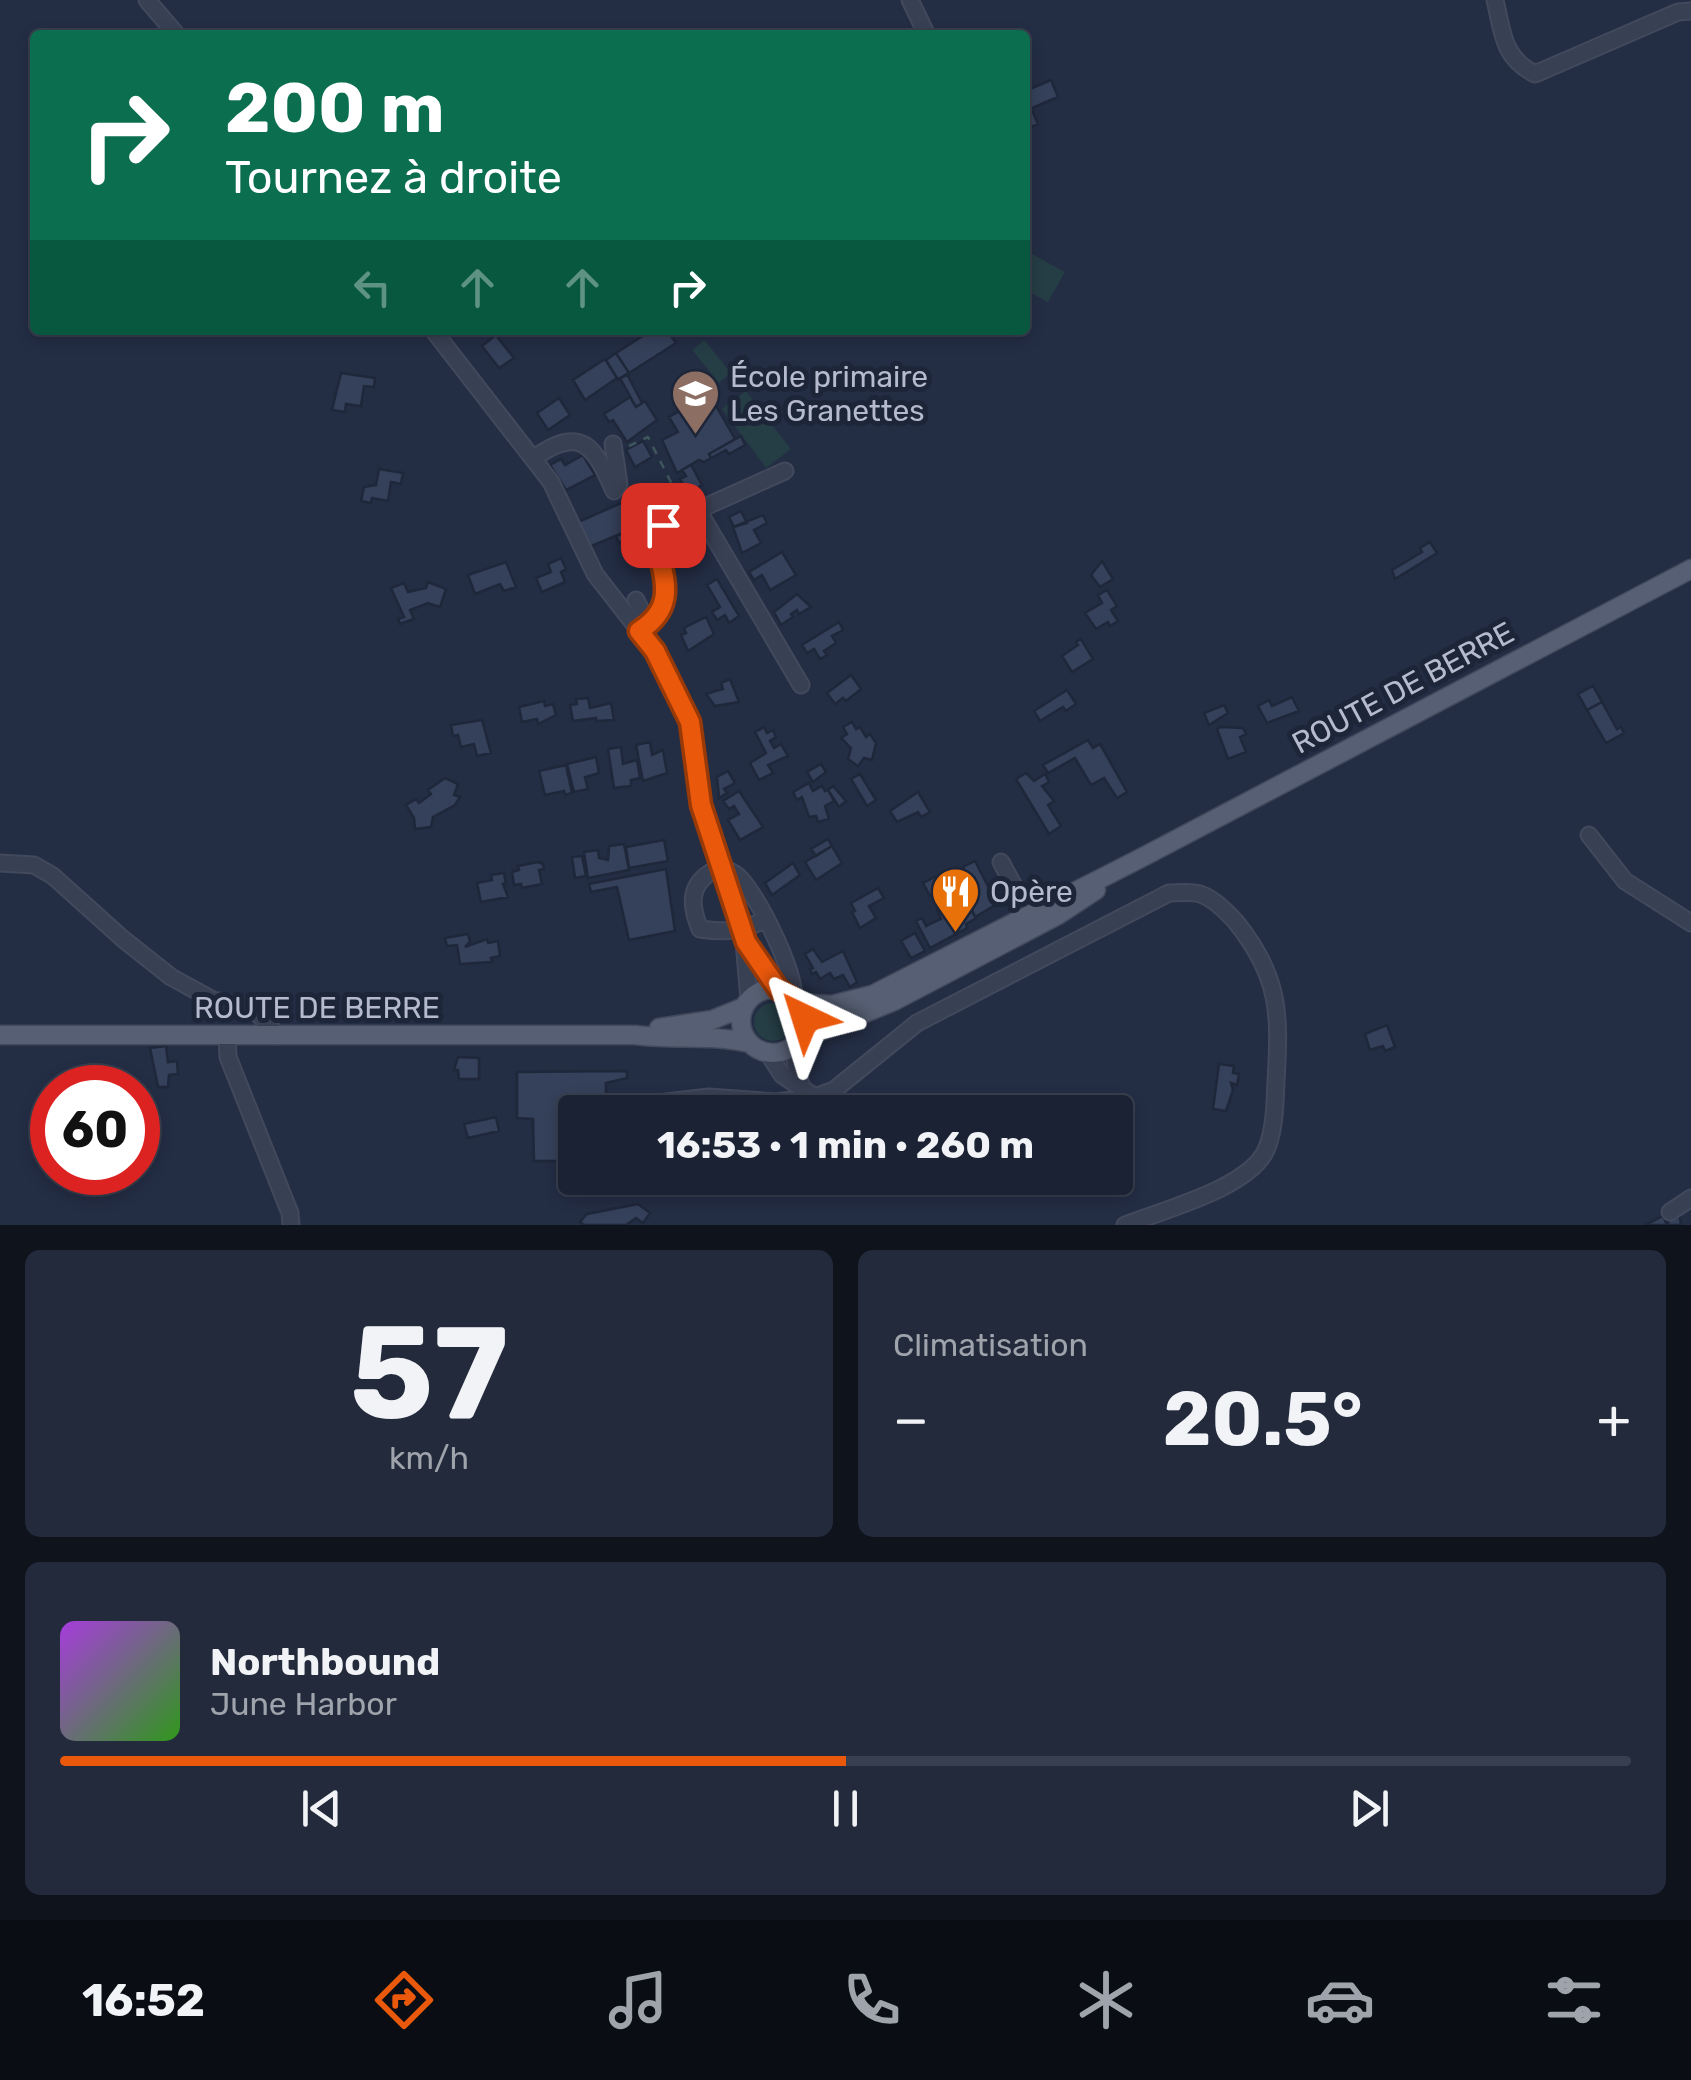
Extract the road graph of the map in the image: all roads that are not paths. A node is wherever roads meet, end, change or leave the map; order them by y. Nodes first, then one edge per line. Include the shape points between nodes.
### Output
1 (147, 0) edge
2 (910, 0) edge
3 (1496, 0) edge
4 (1691, 12) edge
5 (173, 30) edge
6 (925, 30) edge
7 (437, 335) edge
8 (620, 446) road end
9 (534, 458) junction
10 (785, 471) dead end
11 (691, 509) junction
12 (1691, 568) edge
13 (636, 600) dead end
14 (644, 628) junction
15 (801, 685) dead end
16 (1589, 835) dead end
17 (1141, 858) junction
18 (1001, 862) dead end
19 (0, 864) edge
20 (721, 867) junction
21 (1028, 914) junction
22 (764, 920) junction
23 (1691, 924) edge
24 (744, 936) junction
25 (938, 978) junction
26 (791, 997) junction
27 (746, 1004) junction
28 (635, 1035) junction
29 (0, 1036) edge
30 (227, 1036) junction
31 (278, 1036) junction
32 (797, 1042) junction
33 (750, 1043) junction
34 (768, 1053) junction
35 (809, 1093) junction
36 (802, 1095) edge
37 (1691, 1198) edge
38 (1670, 1212) dead end
39 (291, 1225) edge
40 (1126, 1225) edge

1 - 5 street
2 - 6 street
3 - 4 street via 1505,44 1517,65 1535,74
7 - 9 street
8 - 9 street via 614,492 585,444 558,441
9 - 14 street via 595,574
10 - 11 street
11 - 14 street via 655,533 667,587 662,607
11 - 15 street
12 - 17 main road, ROUTE DE BERRE
13 - 14 street
14 - 20 street via 690,722 701,805
16 - 23 street via 1625,881
17 - 21 main road, ROUTE DE BERRE
17 - 25 main road, ROUTE DE BERRE via 1058,915
18 - 21 street
19 - 31 street via 34,866 53,876 171,977 212,1000 252,1007
20 - 22 street via 740,878
20 - 24 street
20 - 24 street via 693,888 692,910 700,929
21 - 25 street via 1026,924 946,966
21 - 26 main road, ROUTE DE BERRE via 872,995 832,1005
22 - 24 street
22 - 26 street via 791,971
24 - 26 street
24 - 27 street
25 - 32 main road, ROUTE DE BERRE
26 - 27 main road via 762,991
26 - 32 main road via 805,1025
27 - 28 main road, ROUTE DE BERRE via 712,1020
27 - 33 main road via 741,1026
28 - 31 main road, ROUTE DE BERRE
28 - 33 main road, ROUTE DE BERRE
29 - 30 main road, ROUTE DE BERRE
30 - 31 main road, ROUTE DE BERRE
30 - 39 street via 228,1057
32 - 34 main road
32 - 35 street via 796,1071
33 - 34 main road
34 - 35 street via 782,1075
35 - 36 street
35 - 40 street via 834,1090 917,1023 1169,892 1201,894 1228,912 1272,979 1278,1041 1266,1150 1233,1182
37 - 38 street

